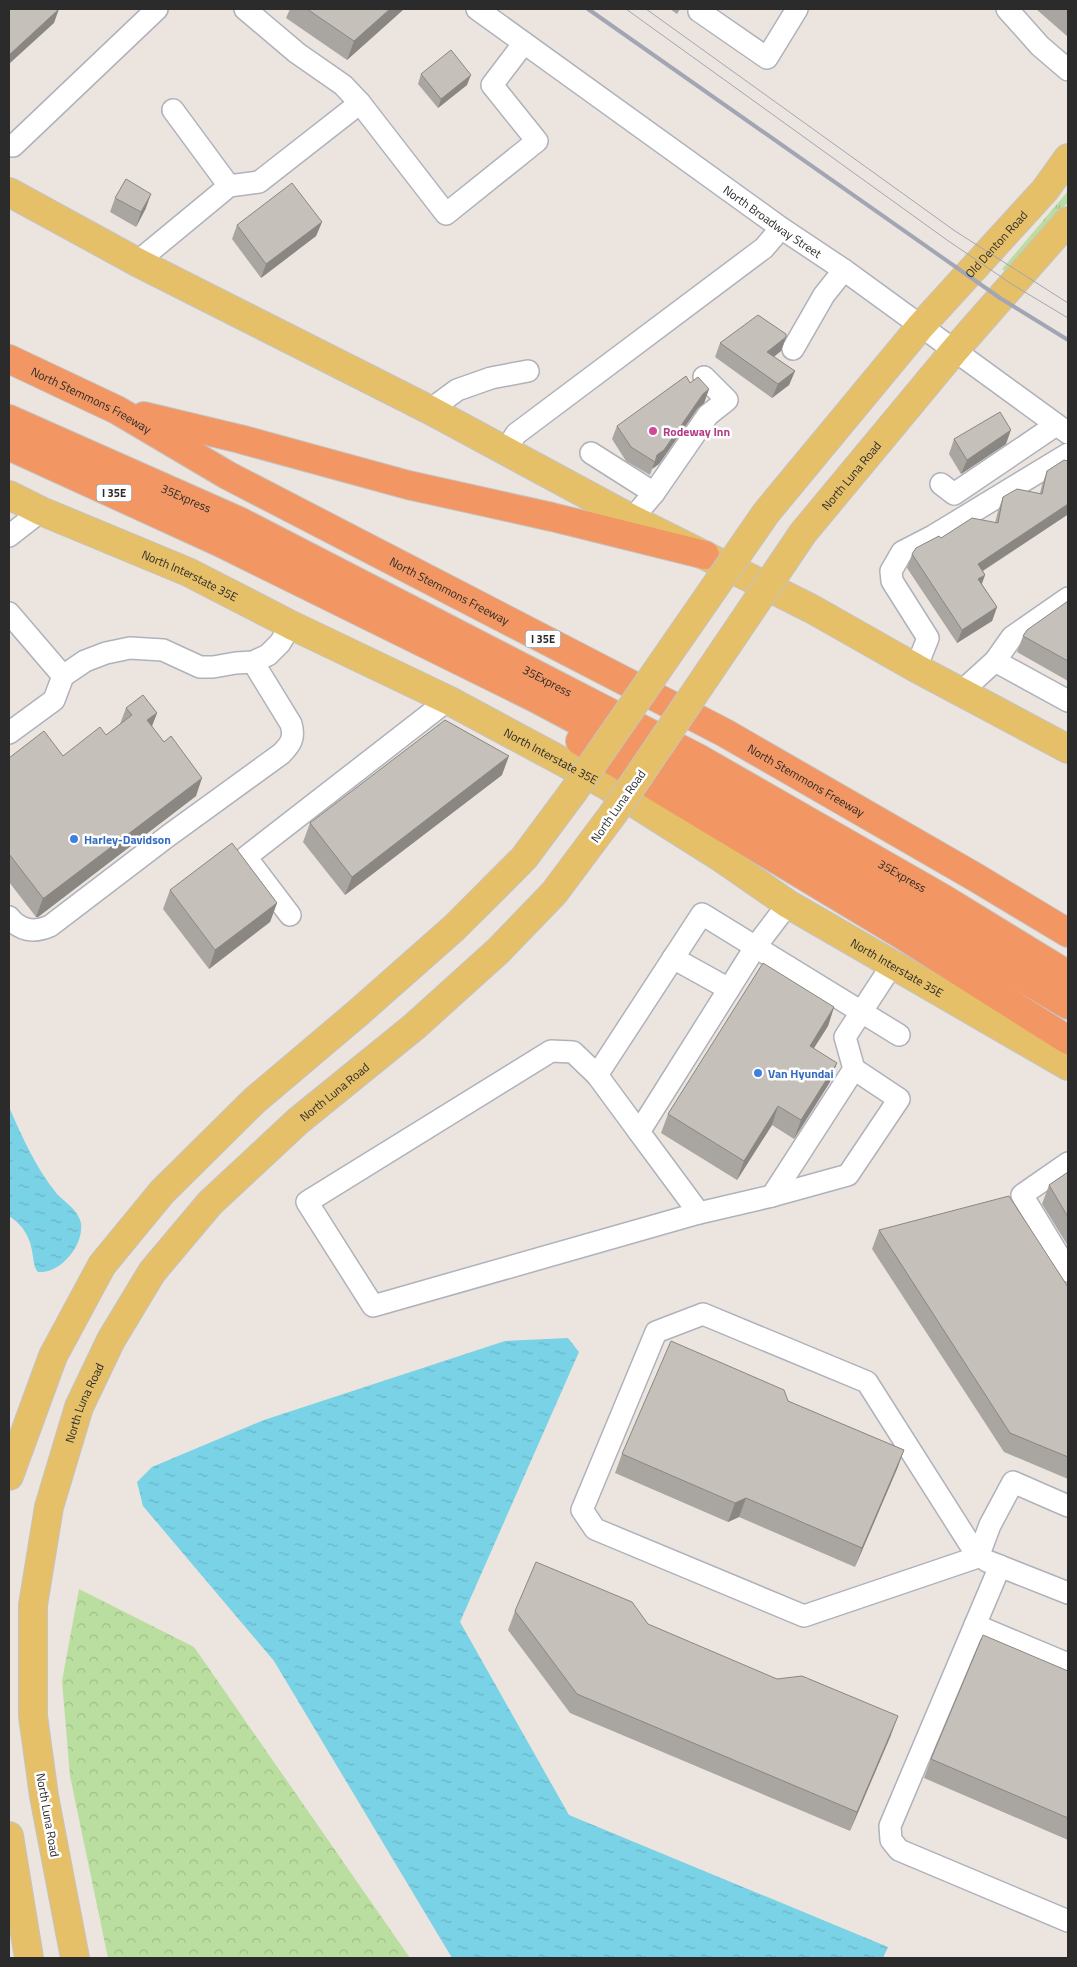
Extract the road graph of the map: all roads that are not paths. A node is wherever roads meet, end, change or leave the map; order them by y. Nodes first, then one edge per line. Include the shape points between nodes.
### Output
1 (157, 9) edge
2 (245, 9) edge
3 (477, 9) edge
4 (797, 9) edge
5 (1007, 9) edge
6 (699, 11) dead end
7 (524, 43) junction
8 (1068, 70) edge
9 (360, 104) junction
10 (173, 110) dead end
11 (13, 146) dead end
12 (1068, 158) edge
13 (229, 186) junction
14 (9, 192) edge
15 (1068, 221) edge
16 (781, 228) junction
17 (137, 262) junction
18 (844, 270) junction
19 (920, 327) junction
20 (793, 349) dead end
21 (954, 351) junction
22 (9, 359) edge
23 (528, 371) dead end
24 (704, 377) dead end
25 (117, 410) junction
26 (430, 410) junction
27 (9, 418) edge
28 (1062, 429) edge
29 (9, 446) edge
30 (506, 450) junction
31 (591, 454) dead end
32 (1068, 454) edge
33 (941, 484) dead end
34 (654, 493) junction
35 (9, 495) edge
36 (41, 511) junction
37 (632, 519) junction
38 (9, 536) edge
39 (705, 555) junction
40 (1068, 598) edge
41 (9, 613) edge
42 (291, 625) junction
43 (995, 661) junction
44 (253, 662) junction
45 (916, 668) junction
46 (63, 676) junction
47 (962, 691) junction
48 (533, 697) junction
49 (448, 700) junction
50 (1068, 701) edge
51 (9, 733) edge
52 (1068, 749) edge
53 (788, 904) junction
54 (290, 914) dead end
55 (9, 917) edge
56 (1068, 933) edge
57 (756, 946) junction
58 (673, 958) junction
59 (892, 965) junction
60 (1068, 975) edge
61 (729, 989) junction
62 (1068, 1005) edge
63 (862, 1011) junction
64 (899, 1035) dead end
65 (1068, 1040) edge
66 (1068, 1066) edge
67 (854, 1070) junction
68 (596, 1075) junction
69 (639, 1132) junction
70 (1068, 1163) edge
71 (772, 1196) junction
72 (699, 1213) junction
73 (1068, 1271) edge
74 (9, 1476) edge
75 (1068, 1506) edge
76 (978, 1557) junction
77 (1000, 1566) junction
78 (1068, 1592) edge
79 (975, 1625) junction
80 (1068, 1664) edge
81 (9, 1836) edge
82 (1068, 1921) edge
83 (29, 1958) edge
84 (75, 1958) edge

1 - 11 street
2 - 9 street via 296,53 343,84
3 - 7 street, North Broadway Street
4 - 6 street via 767,58
5 - 8 street via 1040,46
7 - 9 street via 492,84 537,141 446,214
7 - 16 street, North Broadway Street
9 - 13 street via 259,182
10 - 13 street
12 - 19 main road, Old Denton Road via 1045,190
13 - 17 street
14 - 17 main road
15 - 21 main road
16 - 18 street, North Broadway Street
16 - 30 street via 764,248 516,434
17 - 26 main road
18 - 19 street, North Broadway Street
18 - 20 street via 824,295
19 - 21 street, North Broadway Street
19 - 74 main road, bridge via 766,513 524,858 454,928 254,1100 162,1192 102,1265 53,1356
21 - 28 street, North Broadway Street
21 - 84 main road, North Luna Road, bridge via 803,533 614,814 554,893 498,951 414,1026 298,1121 210,1203 152,1272 111,1340 79,1407 50,1507 33,1604 33,1716 44,1796
22 - 25 highway, North Stemmons Freeway / I 35E
23 - 26 street via 491,378 457,390
24 - 34 street via 727,400 708,415
25 - 39 highway via 240,439 408,485 552,516
25 - 56 highway, North Stemmons Freeway / I 35E via 227,475 725,733
26 - 30 main road
27 - 60 highway, 35Express via 239,520 698,758 944,899
28 - 33 street via 954,494
29 - 48 highway, I 35E via 220,542
30 - 37 main road
31 - 34 street
32 - 45 street via 902,552 891,571 892,581 928,638
34 - 37 street
35 - 36 main road, North Interstate 35E
36 - 38 street
36 - 42 main road, North Interstate 35E via 188,572
37 - 39 main road
39 - 45 main road via 812,609
40 - 43 street via 1012,637
41 - 46 street
42 - 44 street via 280,644
42 - 49 main road, North Interstate 35E
43 - 47 street
43 - 50 street
44 - 46 street via 200,667 163,650 130,648 85,661
44 - 55 street via 291,724 294,733 292,743 50,926 40,930 26,929 16,926
45 - 47 main road
46 - 51 street via 54,700
47 - 52 main road
48 - 62 highway, I 35E via 684,777
48 - 65 highway via 583,744 902,935
49 - 53 main road, North Interstate 35E via 606,785
49 - 54 street via 246,856
53 - 57 street
53 - 59 main road, North Interstate 35E
57 - 58 street via 702,914
57 - 61 street
57 - 63 street
58 - 61 street
58 - 68 street
59 - 63 street
59 - 66 main road, North Interstate 35E
61 - 69 street
63 - 64 street
63 - 67 street via 845,1037
67 - 71 street
67 - 71 street via 899,1099 848,1175
68 - 69 street
68 - 72 street via 574,1052 552,1050 307,1202 373,1306
69 - 72 street
70 - 73 street via 1022,1195
71 - 72 street
75 - 76 street via 1013,1482 990,1525
76 - 76 street via 867,1382 703,1314 656,1332 582,1510 595,1529 804,1616
76 - 77 street
77 - 78 street
77 - 79 street
79 - 80 street
79 - 82 street via 890,1826 891,1840 899,1850
81 - 83 main road

